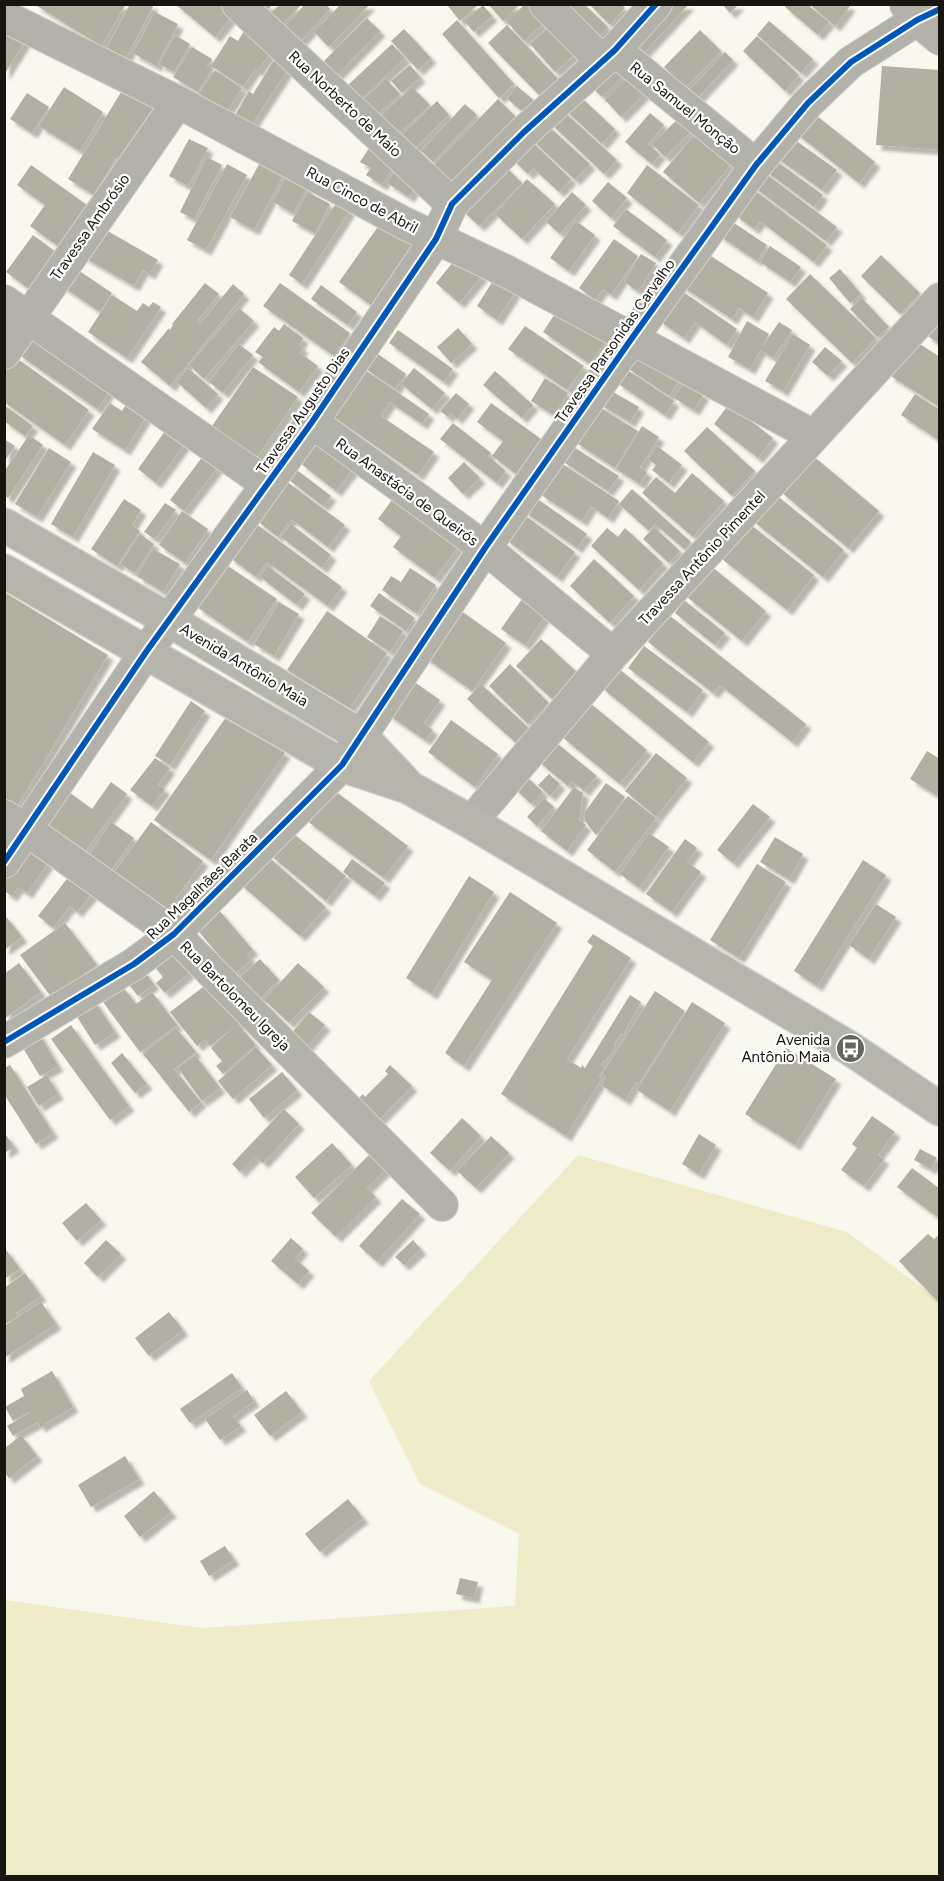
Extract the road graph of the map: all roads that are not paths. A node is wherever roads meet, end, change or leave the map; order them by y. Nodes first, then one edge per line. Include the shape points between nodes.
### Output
1 (238, 4) edge
2 (545, 4) edge
3 (656, 4) edge
4 (924, 15) edge
5 (4, 16) edge
6 (609, 55) junction
7 (178, 102) junction
8 (756, 165) junction
9 (452, 204) junction
10 (436, 239) junction
11 (939, 299) edge
12 (16, 309) edge
13 (632, 338) junction
14 (4, 353) edge
15 (312, 422) junction
16 (814, 436) junction
17 (267, 484) junction
18 (4, 525) edge
19 (485, 548) junction
20 (4, 571) edge
21 (169, 620) junction
22 (146, 652) junction
23 (613, 654) junction
24 (361, 736) junction
25 (342, 765) junction
26 (408, 787) junction
27 (471, 822) junction
28 (16, 823) edge
29 (4, 862) edge
30 (174, 934) junction
31 (4, 1042) edge
32 (939, 1108) edge
33 (442, 1205) dead end

1 - 9 street, Rua Norberto de Maio
2 - 6 street, Rua Samuel Monção
3 - 6 street, Travessa Augusto Dias
4 - 8 street, Travessa Parsonidas Carvalho via 829,82
5 - 7 street, Rua Cinco de Abril
6 - 8 street, Rua Samuel Monção
6 - 9 street, Travessa Augusto Dias
7 - 10 street, Rua Cinco de Abril
7 - 12 street, Travessa Ambrósio
8 - 13 street, Travessa Parsonidas Carvalho
9 - 10 street, Travessa Augusto Dias
10 - 13 street, Rua Cinco de Abril
10 - 15 street, Travessa Augusto Dias
11 - 16 street, Travessa Antônio Pimentel
12 - 14 street, Travessa Ambrósio
12 - 17 street
13 - 16 street, Rua Cinco de Abril
13 - 19 street, Travessa Parsonidas Carvalho
15 - 17 street, Travessa Augusto Dias
15 - 19 street, Rua Anastácia de Queirós
16 - 23 street, Travessa Antônio Pimentel
17 - 21 street, Travessa Augusto Dias
18 - 21 main road, Avenida Antônio Maia
19 - 23 street, Rua Anastácia de Queirós
19 - 24 street, Travessa Parsonidas Carvalho
20 - 22 main road, Avenida Antônio Maia
21 - 22 street, Travessa Augusto Dias
21 - 24 main road, Avenida Antônio Maia
22 - 25 main road, Avenida Antônio Maia
22 - 28 street, Travessa Augusto Dias
23 - 27 street, Travessa Antônio Pimentel
24 - 25 street, Rua Magalhães Barata
24 - 26 main road, Avenida Antônio Maia
25 - 26 main road, Avenida Antônio Maia
25 - 30 street, Rua Magalhães Barata
26 - 27 main road, Avenida Antônio Maia
27 - 32 main road, Avenida Antônio Maia via 851,1049
28 - 29 street, Travessa Augusto Dias
28 - 30 street, Rua Bartolomeu Igreja
30 - 31 street, Rua Magalhães Barata via 134,964
30 - 33 street, Rua Bartolomeu Igreja

